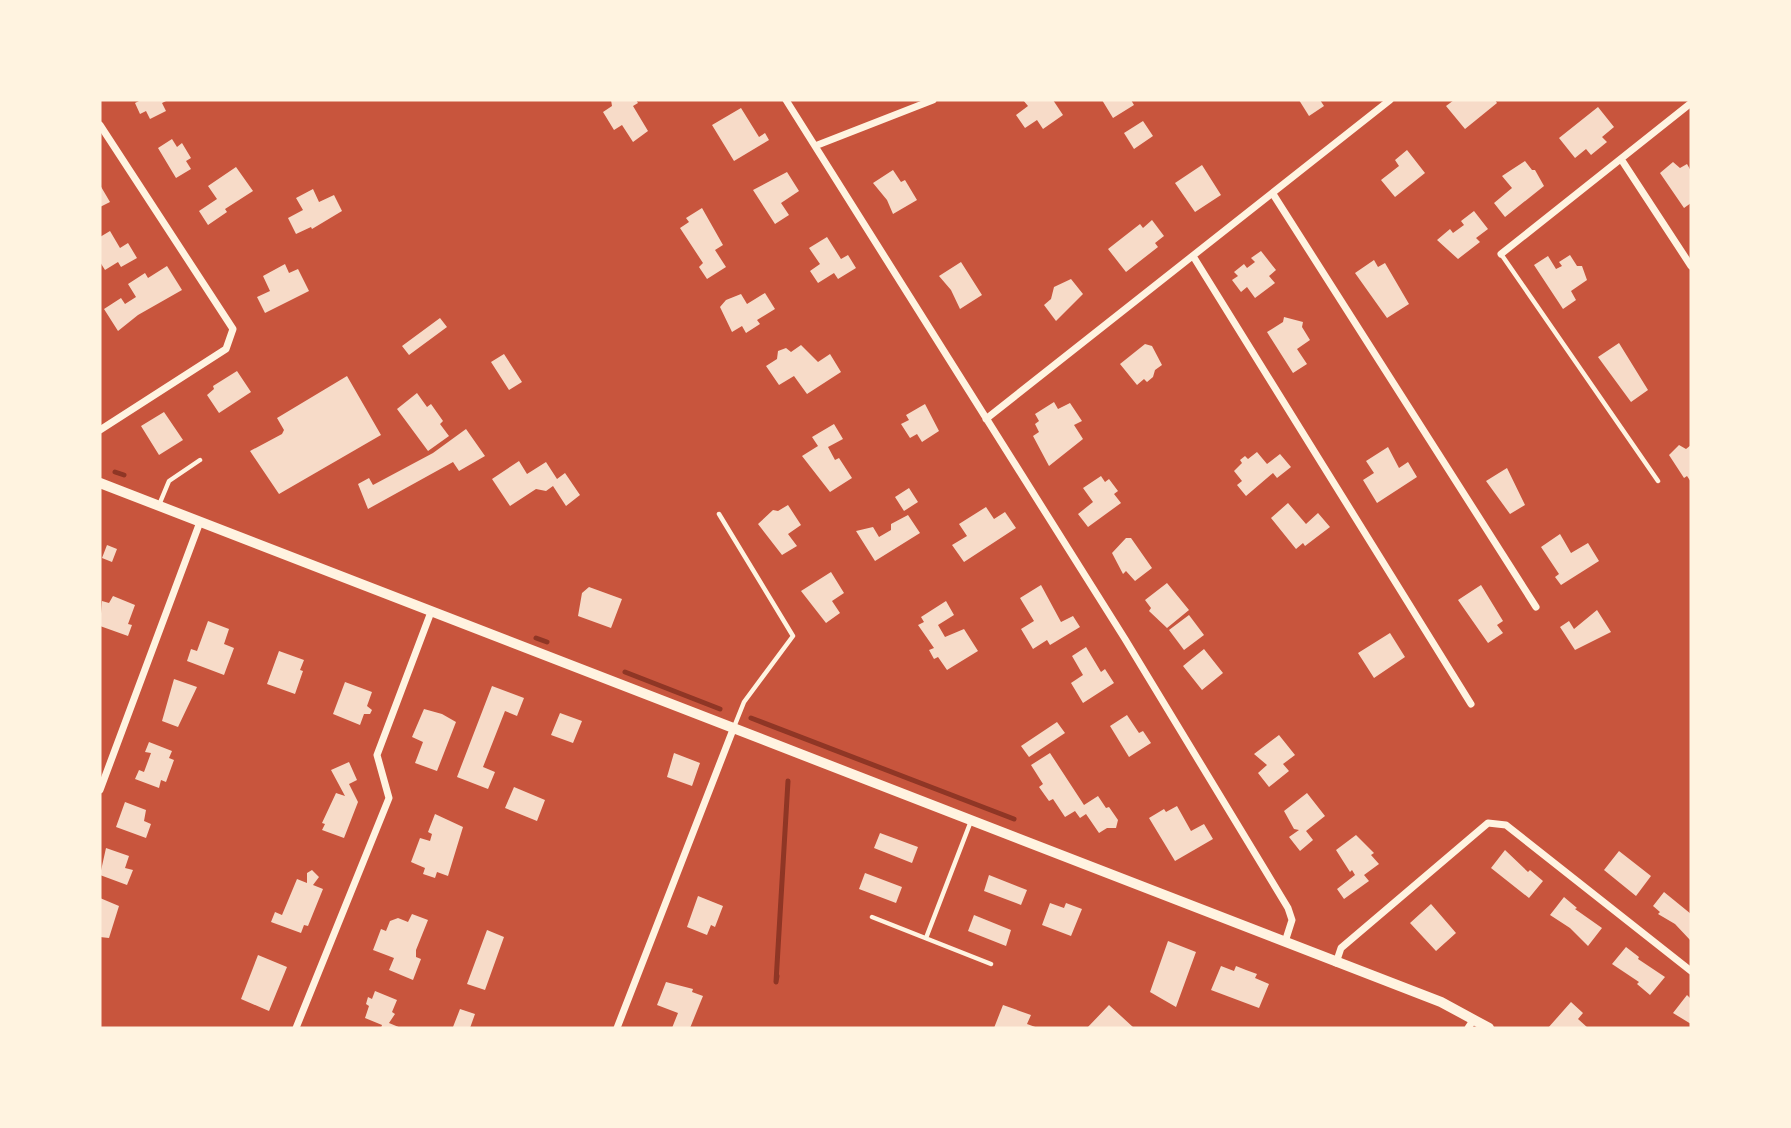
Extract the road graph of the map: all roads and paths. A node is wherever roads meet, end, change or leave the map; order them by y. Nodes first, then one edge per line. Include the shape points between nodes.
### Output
1 (786, 100) edge
2 (933, 100) edge
3 (1390, 100) edge
4 (1691, 103) edge
5 (100, 125) edge
6 (815, 146) junction
7 (1621, 159) junction
8 (1273, 194) junction
9 (1501, 254) joint
10 (1193, 256) junction
11 (1691, 265) edge
12 (986, 419) junction
13 (100, 430) edge
14 (200, 460) dead end
15 (1658, 481) dead end
16 (100, 483) edge
17 (159, 506) junction
18 (719, 514) dead end
19 (200, 522) junction
20 (1536, 607) dead end
21 (431, 612) junction
22 (1471, 704) dead end
23 (734, 727) junction
24 (100, 790) edge
25 (971, 821) junction
26 (872, 917) dead end
27 (926, 938) junction
28 (1285, 942) junction
29 (1336, 962) junction
30 (991, 964) dead end
31 (1691, 971) edge
32 (1471, 1024) edge
33 (296, 1028) edge
34 (617, 1028) edge
35 (1489, 1028) edge

1 - 6 street
2 - 6 street
3 - 8 street
4 - 7 street
5 - 13 street via 233,328 226,349
6 - 12 street
7 - 9 street
7 - 11 street
8 - 10 street
8 - 20 street
9 - 15 lane
10 - 12 street
10 - 22 street
12 - 28 street via 1288,908 1292,920
14 - 17 lane via 169,481
16 - 17 street
17 - 19 street
18 - 23 lane via 793,636 744,702
19 - 21 street
19 - 24 street
21 - 23 street
21 - 33 street via 377,755 389,798
23 - 25 street
23 - 34 street
25 - 27 lane
25 - 28 street
26 - 27 lane
27 - 30 lane
28 - 29 street
29 - 31 street via 1341,948 1488,823 1506,825
29 - 32 street via 1441,1002
32 - 35 street

